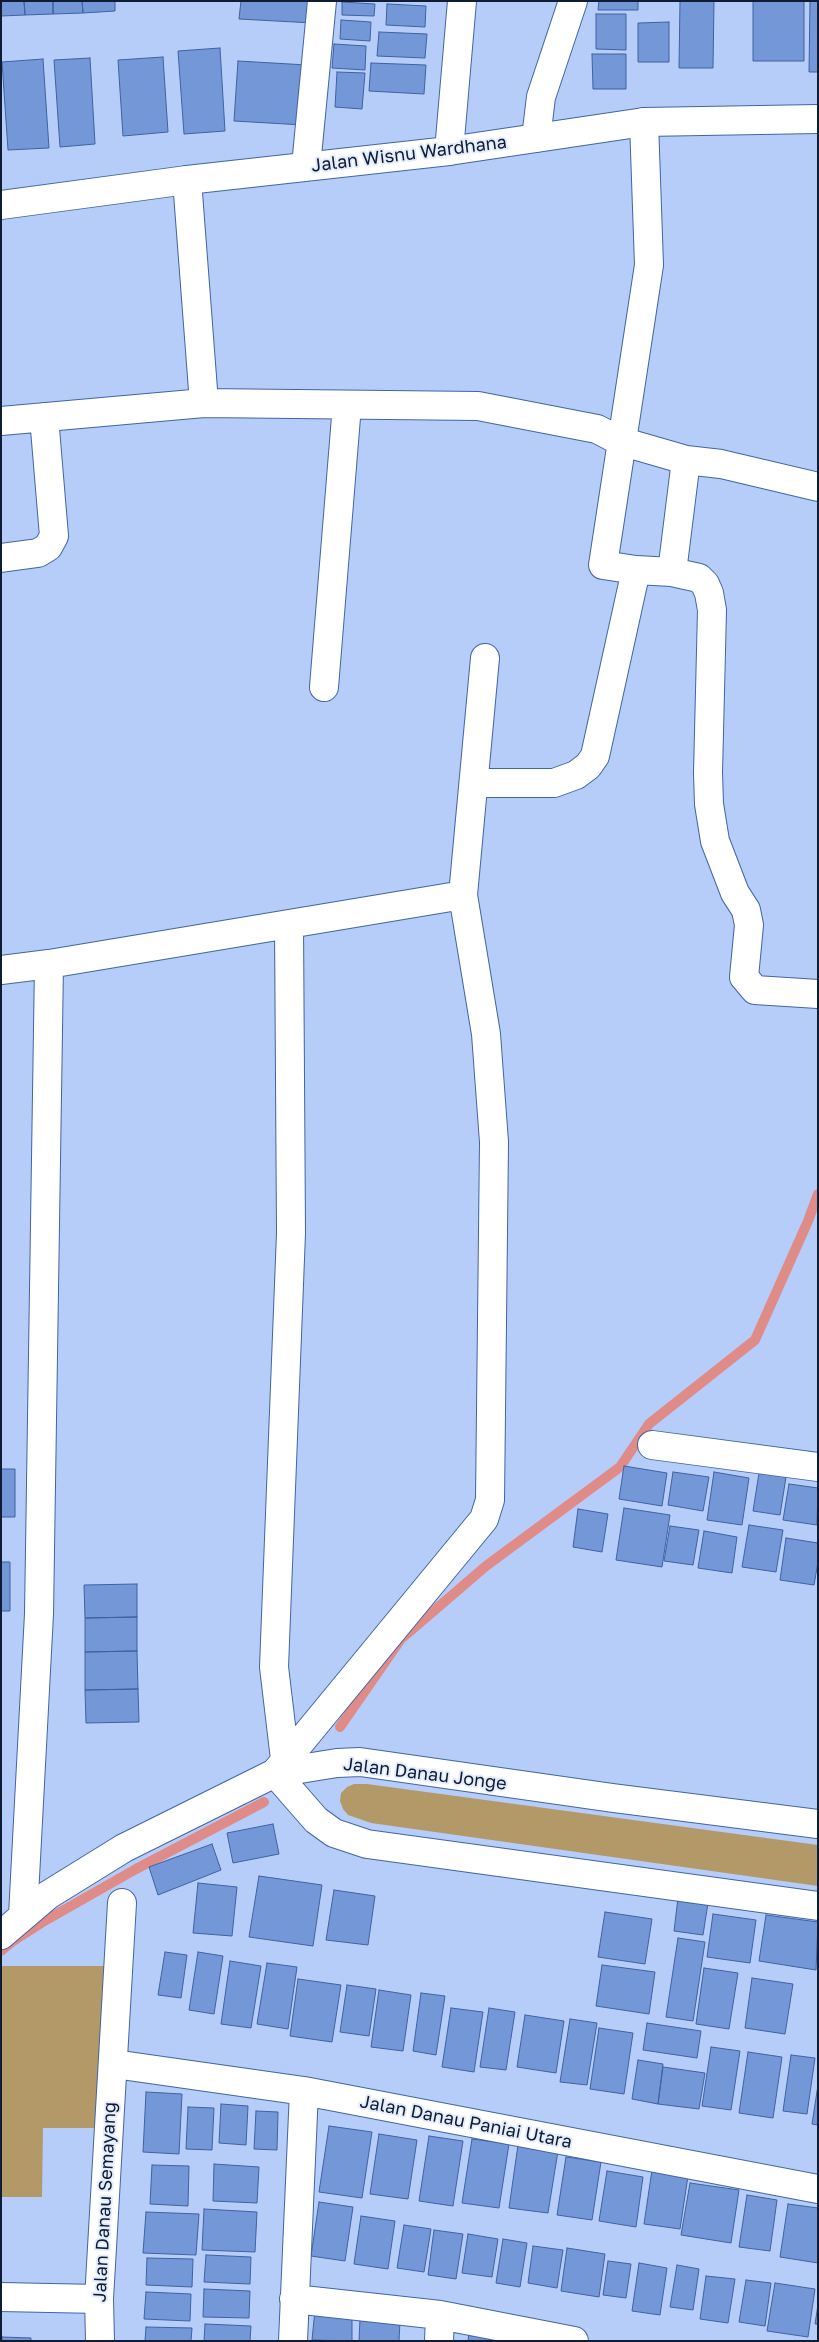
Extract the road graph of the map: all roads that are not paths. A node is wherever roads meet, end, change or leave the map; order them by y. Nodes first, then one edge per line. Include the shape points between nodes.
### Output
1 (322, 1) edge
2 (462, 1) edge
3 (573, 1) edge
4 (818, 119) edge
5 (644, 122) junction
6 (536, 138) junction
7 (449, 150) junction
8 (306, 166) junction
9 (187, 180) junction
10 (1, 205) edge
11 (204, 403) junction
12 (346, 405) junction
13 (44, 417) junction
14 (1, 421) edge
15 (620, 441) junction
16 (686, 460) junction
17 (818, 487) edge
18 (1, 558) edge
19 (636, 570) junction
20 (672, 572) junction
21 (485, 658) dead end
22 (324, 687) dead end
23 (474, 783) junction
24 (463, 895) junction
25 (289, 924) junction
26 (49, 964) junction
27 (1, 970) edge
28 (818, 994) edge
29 (652, 1446) dead end
30 (818, 1467) edge
31 (280, 1766) junction
32 (818, 1824) edge
33 (122, 1903) dead end
34 (818, 1906) edge
35 (23, 1915) junction
36 (1, 1935) edge
37 (114, 2064) junction
38 (304, 2091) junction
39 (818, 2189) edge
40 (1, 2297) edge
41 (99, 2299) junction
42 (294, 2300) junction
43 (440, 2328) edge
44 (100, 2341) edge
45 (293, 2341) edge
46 (574, 2341) edge

1 - 8 street
2 - 7 street
3 - 6 street via 541,97
4 - 5 street, Jalan Wisnu Wardhana
5 - 6 street, Jalan Wisnu Wardhana
5 - 15 street via 649,265 640,335
6 - 7 street, Jalan Wisnu Wardhana
7 - 8 street, Jalan Wisnu Wardhana
8 - 9 street, Jalan Wisnu Wardhana
9 - 10 street, Jalan Wisnu Wardhana
9 - 11 street
11 - 12 street
11 - 13 street
12 - 15 street via 478,406 597,429
12 - 22 street
13 - 14 street
13 - 18 street via 54,536 48,547 38,553
15 - 16 street
15 - 19 street via 603,565
16 - 17 street via 721,464
16 - 20 street
19 - 20 street
19 - 23 street via 596,756 576,775 554,783
20 - 28 street via 698,578 709,593 712,610 709,804 715,841 735,893 746,910 749,925 744,977 755,990
21 - 23 street
23 - 24 street
24 - 25 street
24 - 31 street via 486,1034 494,1142 490,1500 484,1519
25 - 26 street
25 - 31 street via 291,1232 274,1667
26 - 27 street
26 - 35 street via 39,1614
29 - 30 street
31 - 32 street, Jalan Danau Jonge via 360,1762
31 - 34 street via 316,1820 334,1833 368,1844
31 - 35 street via 124,1848 48,1895
33 - 37 street, Jalan Danau Semayang
35 - 36 street
37 - 38 street, Jalan Danau Paniai Utara
37 - 41 street, Jalan Danau Semayang
38 - 39 street, Jalan Danau Paniai Utara
38 - 42 street
40 - 41 street
41 - 44 street, Jalan Danau Semayang
42 - 43 street
42 - 45 street
43 - 46 street

